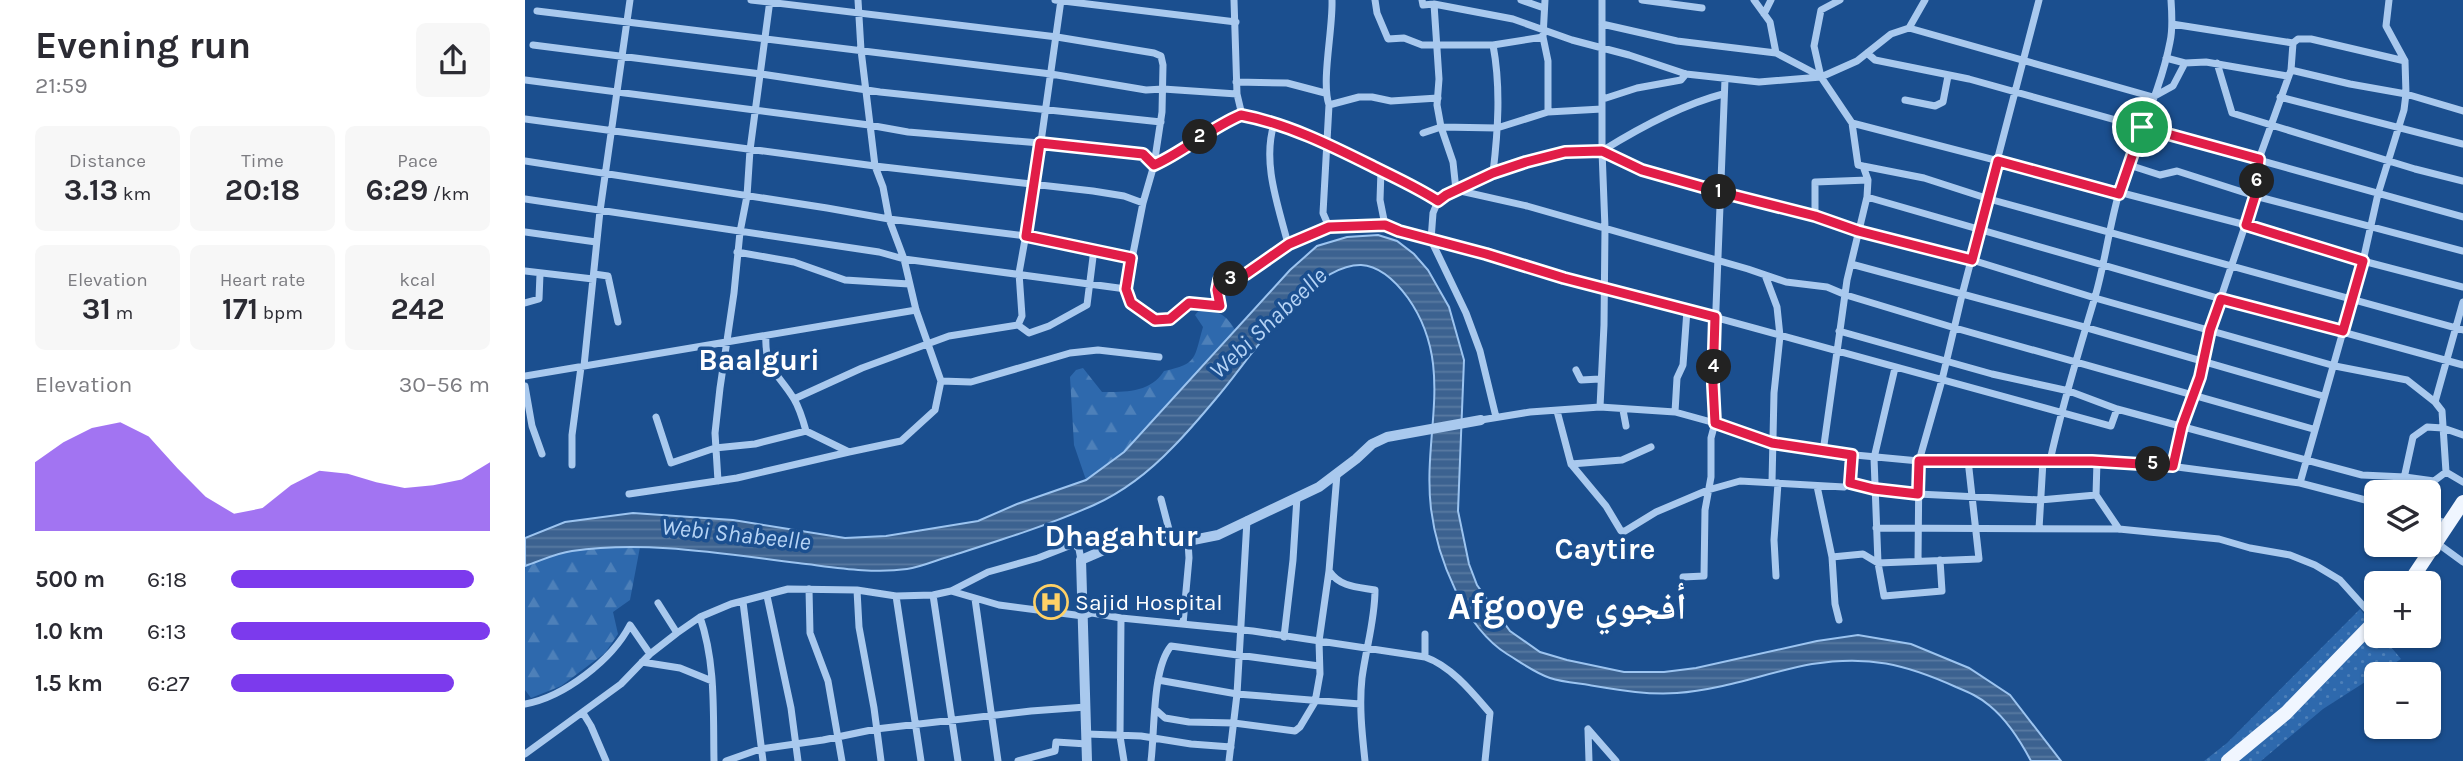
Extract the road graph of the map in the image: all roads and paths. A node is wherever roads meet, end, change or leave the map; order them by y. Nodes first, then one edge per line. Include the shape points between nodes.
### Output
1 (630, 0) edge
2 (751, 0) edge
3 (858, 0) edge
4 (1059, 0) edge
5 (1234, 0) edge
6 (1332, 0) edge
7 (1375, 0) edge
8 (1422, 0) edge
9 (1521, 0) edge
10 (1602, 0) edge
11 (1643, 0) edge
12 (1754, 0) edge
13 (1771, 0) edge
14 (1840, 0) edge
15 (1925, 0) edge
16 (2039, 0) edge
17 (2171, 0) edge
18 (2389, 0) edge
19 (770, 1) edge
20 (1434, 4) junction
21 (1544, 4) edge
22 (1702, 8) dead end
23 (537, 11) dead end
24 (860, 14) junction
25 (1763, 14) junction
26 (627, 21) junction
27 (1236, 22) junction
28 (1602, 24) junction
29 (2172, 24) junction
30 (1909, 28) junction
31 (1544, 33) junction
32 (1057, 37) junction
33 (764, 38) junction
34 (2294, 43) junction
35 (533, 45) dead end
36 (1436, 46) junction
37 (1493, 46) junction
38 (1602, 48) junction
39 (861, 50) junction
40 (1776, 52) junction
41 (1867, 53) junction
42 (621, 56) junction
43 (2166, 58) junction
44 (2024, 60) junction
45 (2405, 61) junction
46 (2185, 63) junction
47 (2217, 64) junction
48 (2289, 73) junction
49 (761, 74) junction
50 (1051, 74) junction
51 (1686, 74) junction
52 (1948, 76) junction
53 (1821, 77) junction
54 (1725, 79) junction
55 (525, 80) edge
56 (1236, 82) junction
57 (866, 89) junction
58 (1163, 89) junction
59 (617, 91) junction
60 (1325, 93) junction
61 (1237, 94) junction
62 (1723, 94) junction
63 (2016, 94) junction
64 (2406, 94) junction
65 (2153, 97) junction
66 (2280, 97) junction
67 (1438, 98) junction
68 (1603, 99) junction
69 (1905, 100) dead end
70 (1329, 105) junction
71 (1046, 108) junction
72 (1602, 109) junction
73 (756, 110) junction
74 (2463, 111) edge
75 (1548, 112) junction
76 (1241, 115) junction
77 (525, 119) edge
78 (1161, 122) junction
79 (1852, 123) junction
80 (1274, 124) junction
81 (2270, 124) junction
82 (869, 125) junction
83 (1441, 127) junction
84 (2142, 127) junction
85 (2399, 127) junction
86 (1497, 128) junction
87 (612, 131) junction
88 (1423, 133) dead end
89 (1040, 143) junction
90 (2463, 144) edge
91 (1326, 145) junction
92 (750, 150) junction
93 (1602, 151) junction
94 (2259, 159) junction
95 (2388, 160) junction
96 (1998, 161) junction
97 (525, 162) edge
98 (1154, 165) junction
99 (2129, 165) junction
100 (875, 166) junction
101 (1863, 166) junction
102 (1381, 170) junction
103 (606, 173) junction
104 (1493, 173) junction
105 (1868, 180) junction
106 (2463, 181) edge
107 (1035, 184) junction
108 (1456, 190) junction
109 (1720, 192) junction
110 (2119, 194) junction
111 (2378, 194) junction
112 (747, 196) junction
113 (2255, 196) junction
114 (1867, 197) junction
115 (525, 199) edge
116 (1989, 199) junction
117 (1438, 201) junction
118 (1143, 203) junction
119 (600, 211) junction
120 (1815, 216) junction
121 (2463, 217) edge
122 (889, 219) junction
123 (1385, 225) junction
124 (2246, 225) junction
125 (2372, 226) junction
126 (1329, 227) junction
127 (1605, 228) junction
128 (1981, 229) junction
129 (1858, 231) junction
130 (525, 232) edge
131 (740, 232) junction
132 (2111, 232) junction
133 (1026, 236) junction
134 (1431, 240) junction
135 (596, 242) junction
136 (1289, 244) junction
137 (1094, 250) junction
138 (2463, 251) edge
139 (737, 253) junction
140 (1131, 258) junction
141 (904, 259) junction
142 (1718, 260) junction
143 (1972, 260) junction
144 (2363, 261) junction
145 (1851, 264) junction
146 (2103, 264) junction
147 (2231, 265) junction
148 (525, 271) edge
149 (1019, 273) junction
150 (540, 274) junction
151 (1765, 275) junction
152 (593, 277) junction
153 (909, 284) junction
154 (1090, 285) junction
155 (2463, 287) edge
156 (1126, 289) junction
157 (1604, 289) junction
158 (1846, 295) junction
159 (1962, 295) junction
160 (2095, 298) junction
161 (2221, 299) junction
162 (2352, 299) junction
163 (2463, 302) edge
164 (525, 303) edge
165 (916, 310) junction
166 (1687, 310) junction
167 (1715, 317) junction
168 (618, 322) dead end
169 (1019, 325) junction
170 (2084, 327) junction
171 (1955, 328) junction
172 (2459, 329) edge
173 (2210, 330) junction
174 (1839, 331) junction
175 (2343, 331) junction
176 (766, 336) junction
177 (1780, 336) junction
178 (726, 343) junction
179 (929, 344) junction
180 (1836, 352) junction
181 (1159, 357) dead end
182 (2448, 359) junction
183 (1946, 360) junction
184 (2075, 361) junction
185 (2204, 362) junction
186 (2463, 365) edge
187 (2335, 366) junction
188 (582, 367) junction
189 (1895, 368) junction
190 (1576, 370) dead end
191 (525, 376) edge
192 (1600, 380) junction
193 (1942, 380) junction
194 (941, 381) junction
195 (525, 386) edge
196 (2069, 391) junction
197 (2193, 396) junction
198 (2323, 397) junction
199 (794, 399) junction
200 (2435, 402) junction
201 (1600, 408) junction
202 (2117, 409) junction
203 (1623, 410) junction
204 (1557, 411) junction
205 (1675, 412) junction
206 (2061, 412) junction
207 (656, 417) dead end
208 (1496, 417) junction
209 (1481, 420) joint
210 (1715, 423) junction
211 (1626, 426) dead end
212 (2182, 426) junction
213 (2443, 428) junction
214 (2313, 429) junction
215 (806, 431) junction
216 (2463, 435) edge
217 (1772, 443) junction
218 (1651, 447) dead end
219 (715, 448) junction
220 (849, 452) junction
221 (1823, 452) junction
222 (542, 454) dead end
223 (1852, 455) junction
224 (1874, 458) junction
225 (1968, 460) junction
226 (2306, 460) junction
227 (1919, 461) junction
228 (2047, 461) junction
229 (2097, 461) junction
230 (1571, 464) junction
231 (572, 465) dead end
232 (2173, 466) junction
233 (2447, 472) junction
234 (1338, 474) junction
235 (2405, 477) junction
236 (2404, 480) edge
237 (718, 481) junction
238 (1775, 482) junction
239 (2463, 482) edge
240 (1850, 483) junction
241 (2299, 483) junction
242 (1817, 486) junction
243 (1874, 489) junction
244 (1708, 490) junction
245 (629, 494) dead end
246 (1918, 494) junction
247 (2096, 495) junction
248 (1297, 497) junction
249 (1971, 497) junction
250 (1161, 499) dead end
251 (2040, 500) junction
252 (2364, 500) edge
253 (2463, 502) edge
254 (1247, 519) junction
255 (2441, 521) edge
256 (2448, 524) junction
257 (1876, 528) junction
258 (1918, 529) junction
259 (2039, 529) junction
260 (2119, 529) junction
261 (1975, 530) junction
262 (2441, 536) edge
263 (1172, 541) junction
264 (1188, 541) junction
265 (2441, 546) edge
266 (1832, 557) junction
267 (1081, 560) junction
268 (1940, 560) junction
269 (1918, 561) junction
270 (2463, 562) edge
271 (1878, 563) junction
272 (1329, 571) junction
273 (1776, 576) dead end
274 (1682, 577) dead end
275 (809, 589) junction
276 (857, 590) junction
277 (950, 592) junction
278 (933, 595) junction
279 (767, 596) junction
280 (896, 596) junction
281 (975, 599) junction
282 (743, 602) junction
283 (658, 603) dead end
284 (2364, 606) edge
285 (1083, 616) junction
286 (700, 617) junction
287 (1121, 618) junction
288 (1839, 620) dead end
289 (1183, 624) junction
290 (1241, 630) junction
291 (677, 632) junction
292 (2364, 632) edge
293 (1425, 634) dead end
294 (1284, 637) junction
295 (1319, 641) junction
296 (1366, 648) junction
297 (650, 654) junction
298 (1240, 656) junction
299 (1425, 657) junction
300 (642, 662) junction
301 (1319, 666) junction
302 (1158, 680) junction
303 (712, 681) junction
304 (1237, 694) junction
305 (1315, 702) junction
306 (525, 704) edge
307 (1360, 704) junction
308 (1086, 707) junction
309 (1156, 710) junction
310 (583, 713) junction
311 (992, 717) junction
312 (950, 720) junction
313 (1234, 723) junction
314 (915, 725) junction
315 (876, 729) junction
316 (839, 736) junction
317 (1120, 736) junction
318 (1154, 738) junction
319 (1087, 739) junction
320 (795, 743) junction
321 (1231, 747) junction
322 (760, 749) junction
323 (525, 754) edge
324 (606, 761) edge
325 (714, 761) edge
326 (726, 761) edge
327 (763, 761) edge
328 (798, 761) edge
329 (842, 761) edge
330 (881, 761) edge
331 (921, 761) edge
332 (958, 761) edge
333 (998, 761) edge
334 (1018, 761) edge
335 (1087, 761) edge
336 (1124, 761) edge
337 (1151, 761) edge
338 (1229, 761) edge
339 (1365, 761) edge
340 (1485, 761) edge
341 (1588, 761) edge
342 (1616, 761) edge
343 (2228, 761) edge

1 - 26 street
2 - 19 street
3 - 24 street
4 - 27 street
4 - 32 street
5 - 27 street
6 - 60 street
7 - 36 street via 1388,39
8 - 20 street via 1423,5
9 - 21 street
10 - 28 street
11 - 22 street
12 - 25 street
13 - 25 street
14 - 53 street via 1821,10 1814,46
15 - 30 street
16 - 44 street
17 - 29 street
18 - 45 street via 2386,26
19 - 24 street
19 - 33 street
20 - 31 street via 1480,11
20 - 36 street
21 - 31 street
23 - 26 street
24 - 32 street
24 - 39 street
25 - 40 street via 1770,22
26 - 33 street
26 - 42 street
27 - 56 street
28 - 38 street
28 - 40 street via 1677,41
29 - 34 street
29 - 43 street
30 - 41 street via 1891,34
30 - 44 street
31 - 37 street
31 - 38 street
31 - 75 street
32 - 50 street
32 - 58 street via 1161,56
33 - 39 street
33 - 49 street
34 - 45 street via 2311,39
34 - 48 street
35 - 42 street
36 - 37 street
36 - 67 street
37 - 86 street
38 - 51 street
38 - 68 street
39 - 50 street
39 - 57 street
40 - 53 street
41 - 52 street via 1875,60
41 - 53 street
42 - 49 street
42 - 59 street
43 - 46 street
43 - 65 street
44 - 63 street
44 - 65 street
45 - 64 street
46 - 47 street
46 - 65 street via 2173,86
47 - 48 street
47 - 81 street via 2231,113
48 - 64 street
48 - 66 street
49 - 57 street
49 - 73 street
50 - 58 street
50 - 71 street
51 - 54 street
51 - 68 street via 1681,80
52 - 63 street
52 - 69 street via 1943,102 1935,106
53 - 54 street via 1759,82
53 - 79 street
54 - 62 street
55 - 59 street
56 - 60 street via 1287,83
56 - 61 street
57 - 71 street
57 - 82 street
58 - 61 street
58 - 78 street
59 - 73 street
59 - 87 street
60 - 70 street
61 - 76 street
62 - 93 street via 1699,100
62 - 109 street
63 - 84 street
63 - 96 street
64 - 74 street
64 - 85 street
65 - 84 street
66 - 81 street
66 - 85 street
67 - 70 street via 1391,101 1359,97
67 - 83 street
68 - 72 street
70 - 91 street
71 - 78 street
71 - 89 street
72 - 75 street
72 - 93 street
73 - 82 street
73 - 92 street
75 - 86 street
76 - 80 street
76 - 98 street via 1218,124
77 - 87 street
78 - 98 street
79 - 96 street
79 - 101 street via 1858,165
80 - 91 street
80 - 136 street via 1269,139 1273,188
81 - 94 street
81 - 95 street
82 - 89 street
82 - 100 street
83 - 86 street
83 - 88 street
83 - 108 street via 1453,162
84 - 94 street
84 - 99 street
85 - 90 street
85 - 95 street
86 - 104 street
87 - 92 street
87 - 103 street
89 - 98 street via 1143,154
89 - 107 street
91 - 102 street
91 - 126 street via 1322,213
92 - 100 street
92 - 112 street
93 - 104 street via 1565,152
93 - 109 street via 1642,170
93 - 127 street
94 - 111 street
94 - 113 street
95 - 106 street
95 - 111 street
96 - 110 street
96 - 116 street
97 - 103 street
98 - 118 street
99 - 110 street
99 - 113 street via 2161,175 2177,170
100 - 107 street
100 - 122 street
101 - 105 street
101 - 116 street via 1924,178
102 - 117 street
102 - 123 street
103 - 112 street
103 - 119 street
104 - 108 street
105 - 114 street
105 - 120 street via 1815,182
107 - 118 street via 1124,196
107 - 133 street
108 - 117 street
108 - 127 street
109 - 120 street
109 - 142 street
110 - 124 street
110 - 132 street
111 - 121 street
111 - 125 street
112 - 122 street
112 - 131 street
113 - 124 street
113 - 125 street
114 - 128 street
114 - 129 street
115 - 119 street
116 - 128 street
116 - 132 street
117 - 134 street
118 - 140 street
119 - 131 street
119 - 135 street
120 - 129 street
122 - 133 street
122 - 141 street
123 - 126 street
123 - 134 street
124 - 144 street
124 - 147 street
125 - 138 street
125 - 144 street
126 - 136 street
127 - 142 street
127 - 157 street
128 - 143 street
128 - 146 street
129 - 143 street
129 - 145 street
130 - 135 street
131 - 139 street
131 - 141 street
132 - 146 street
132 - 147 street
133 - 137 street
133 - 149 street
134 - 157 street
134 - 208 street via 1480,351
135 - 152 street
136 - 156 street via 1246,274 1219,280 1217,307 1189,303 1170,319 1155,320 1131,303
137 - 140 street
137 - 154 street
139 - 153 street via 794,262 845,280
139 - 178 street
140 - 156 street
141 - 149 street
141 - 153 street
142 - 151 street
142 - 167 street
143 - 159 street
143 - 160 street
144 - 155 street
144 - 162 street
145 - 158 street
145 - 159 street
146 - 160 street
146 - 161 street
147 - 161 street
147 - 162 street
148 - 150 street
149 - 154 street
149 - 169 street via 1023,316
150 - 152 street
150 - 164 street via 539,299
151 - 158 street
151 - 177 street via 1777,307
152 - 168 street via 608,276
152 - 188 street
153 - 165 street
154 - 156 street
154 - 169 street via 1087,305 1069,316 1029,332
157 - 166 street
157 - 192 street
158 - 171 street
158 - 174 street
159 - 170 street
159 - 171 street
160 - 170 street
160 - 173 street
161 - 173 street
161 - 175 street
162 - 172 street
162 - 175 street
163 - 172 street
165 - 176 street
165 - 179 street
166 - 167 street
166 - 205 street
167 - 177 street
167 - 210 street
169 - 179 street via 949,336
170 - 184 street
170 - 185 street
171 - 183 street
171 - 184 street
172 - 182 street
173 - 185 street
173 - 187 street
174 - 180 street
174 - 183 street
175 - 182 street
175 - 187 street
176 - 178 street
176 - 199 street via 765,354
177 - 180 street
177 - 217 street
178 - 188 street
178 - 219 street
179 - 194 street
179 - 199 street
180 - 189 street
180 - 221 street
181 - 194 street via 1098,350 1070,353 971,382
182 - 186 street
182 - 200 street
183 - 193 street
183 - 196 street
184 - 196 street
184 - 197 street
185 - 197 street
185 - 198 street
187 - 198 street
187 - 200 street via 2407,380
188 - 191 street
188 - 231 street
189 - 193 street
189 - 224 street
190 - 192 street via 1581,380
192 - 201 street
193 - 206 street
193 - 227 street
194 - 220 street via 935,410 901,441
195 - 222 street
196 - 202 street
196 - 206 street
197 - 212 street
197 - 214 street
198 - 214 street
199 - 215 street
200 - 213 street via 2442,411
201 - 203 street
201 - 204 street
202 - 206 street via 2111,426
202 - 212 street
203 - 205 street
203 - 211 street
204 - 208 street
204 - 230 street
205 - 210 street
206 - 228 street
207 - 219 street via 671,463
208 - 209 street
209 - 234 street via 1387,437
210 - 217 street
210 - 244 street
212 - 226 street
212 - 232 street
213 - 216 street
213 - 233 street
213 - 235 street via 2427,427 2413,438
214 - 226 street
215 - 219 street
215 - 220 street
217 - 221 street
217 - 238 street
218 - 230 street via 1622,460
219 - 237 street
220 - 237 street
221 - 223 street
223 - 224 street
223 - 240 street
224 - 227 street
224 - 243 street
225 - 227 street
225 - 228 street
225 - 249 street
226 - 235 street via 2362,475
226 - 241 street
227 - 246 street
228 - 229 street
228 - 251 street
229 - 232 street
229 - 247 street
230 - 244 street via 1621,531
232 - 241 street
233 - 235 street via 2434,481
233 - 239 street
234 - 248 street
234 - 272 street
235 - 236 street
237 - 245 street
238 - 242 street
238 - 244 street via 1740,481
238 - 273 street
240 - 242 street
240 - 243 street
241 - 252 street
242 - 266 street
243 - 246 street
243 - 257 street
244 - 274 street via 1704,576
246 - 249 street
246 - 258 street
247 - 251 street
247 - 260 street
248 - 254 street
248 - 294 street
249 - 251 street
249 - 261 street
250 - 263 street
251 - 259 street
253 - 256 main road
254 - 264 street via 1218,535
254 - 290 street
255 - 256 street
256 - 262 main road
257 - 258 street
257 - 271 street
258 - 261 street
258 - 269 street
259 - 260 street
259 - 261 street
260 - 284 street via 2219,539 2290,555 2340,580
261 - 268 street via 1979,559
263 - 264 street
263 - 267 street via 1118,544
264 - 289 street
265 - 270 street
266 - 271 street via 1863,554
266 - 288 street
267 - 277 street via 1073,544 988,572
267 - 285 street
268 - 269 street
268 - 271 street via 1942,591 1884,596
269 - 271 street
272 - 295 street
272 - 296 street via 1344,585 1375,590
275 - 276 street
275 - 279 street
275 - 316 street via 810,633 828,681
276 - 280 street
276 - 315 street
277 - 278 street
277 - 281 street
278 - 280 street
278 - 312 street
279 - 282 street
279 - 320 street
280 - 314 street
281 - 285 street
281 - 311 street
282 - 286 street
282 - 322 street
283 - 291 street
285 - 287 street via 1093,612
285 - 308 street
286 - 291 street
286 - 303 street via 708,640
287 - 289 street
287 - 317 street
289 - 290 street
290 - 294 street
290 - 298 street
291 - 297 street
292 - 343 main road via 2286,713
293 - 299 street
294 - 295 street
295 - 296 street
295 - 301 street
296 - 299 street
296 - 307 street
297 - 300 street
297 - 306 street via 630,625 608,657 561,691
298 - 301 street
298 - 302 street via 1171,646 1164,654
298 - 304 street
299 - 340 street via 1449,671 1490,713
300 - 303 street via 680,668
300 - 310 street
301 - 305 street
302 - 304 street
302 - 309 street
303 - 325 street
304 - 305 street
304 - 313 street
305 - 307 street
305 - 313 street via 1295,731
307 - 339 street
308 - 311 street
308 - 319 street
309 - 313 street via 1165,718
309 - 318 street
310 - 323 street
310 - 324 street
311 - 312 street
311 - 333 street
312 - 314 street
312 - 332 street
313 - 321 street
314 - 315 street
314 - 331 street
315 - 316 street
315 - 330 street
316 - 320 street
316 - 329 street
317 - 318 street
317 - 319 street
317 - 336 street
318 - 321 street
318 - 337 street
319 - 334 street via 1056,743 1055,751
319 - 335 street
320 - 322 street
320 - 328 street
321 - 338 street
322 - 326 street
322 - 327 street
341 - 342 street via 1588,729

